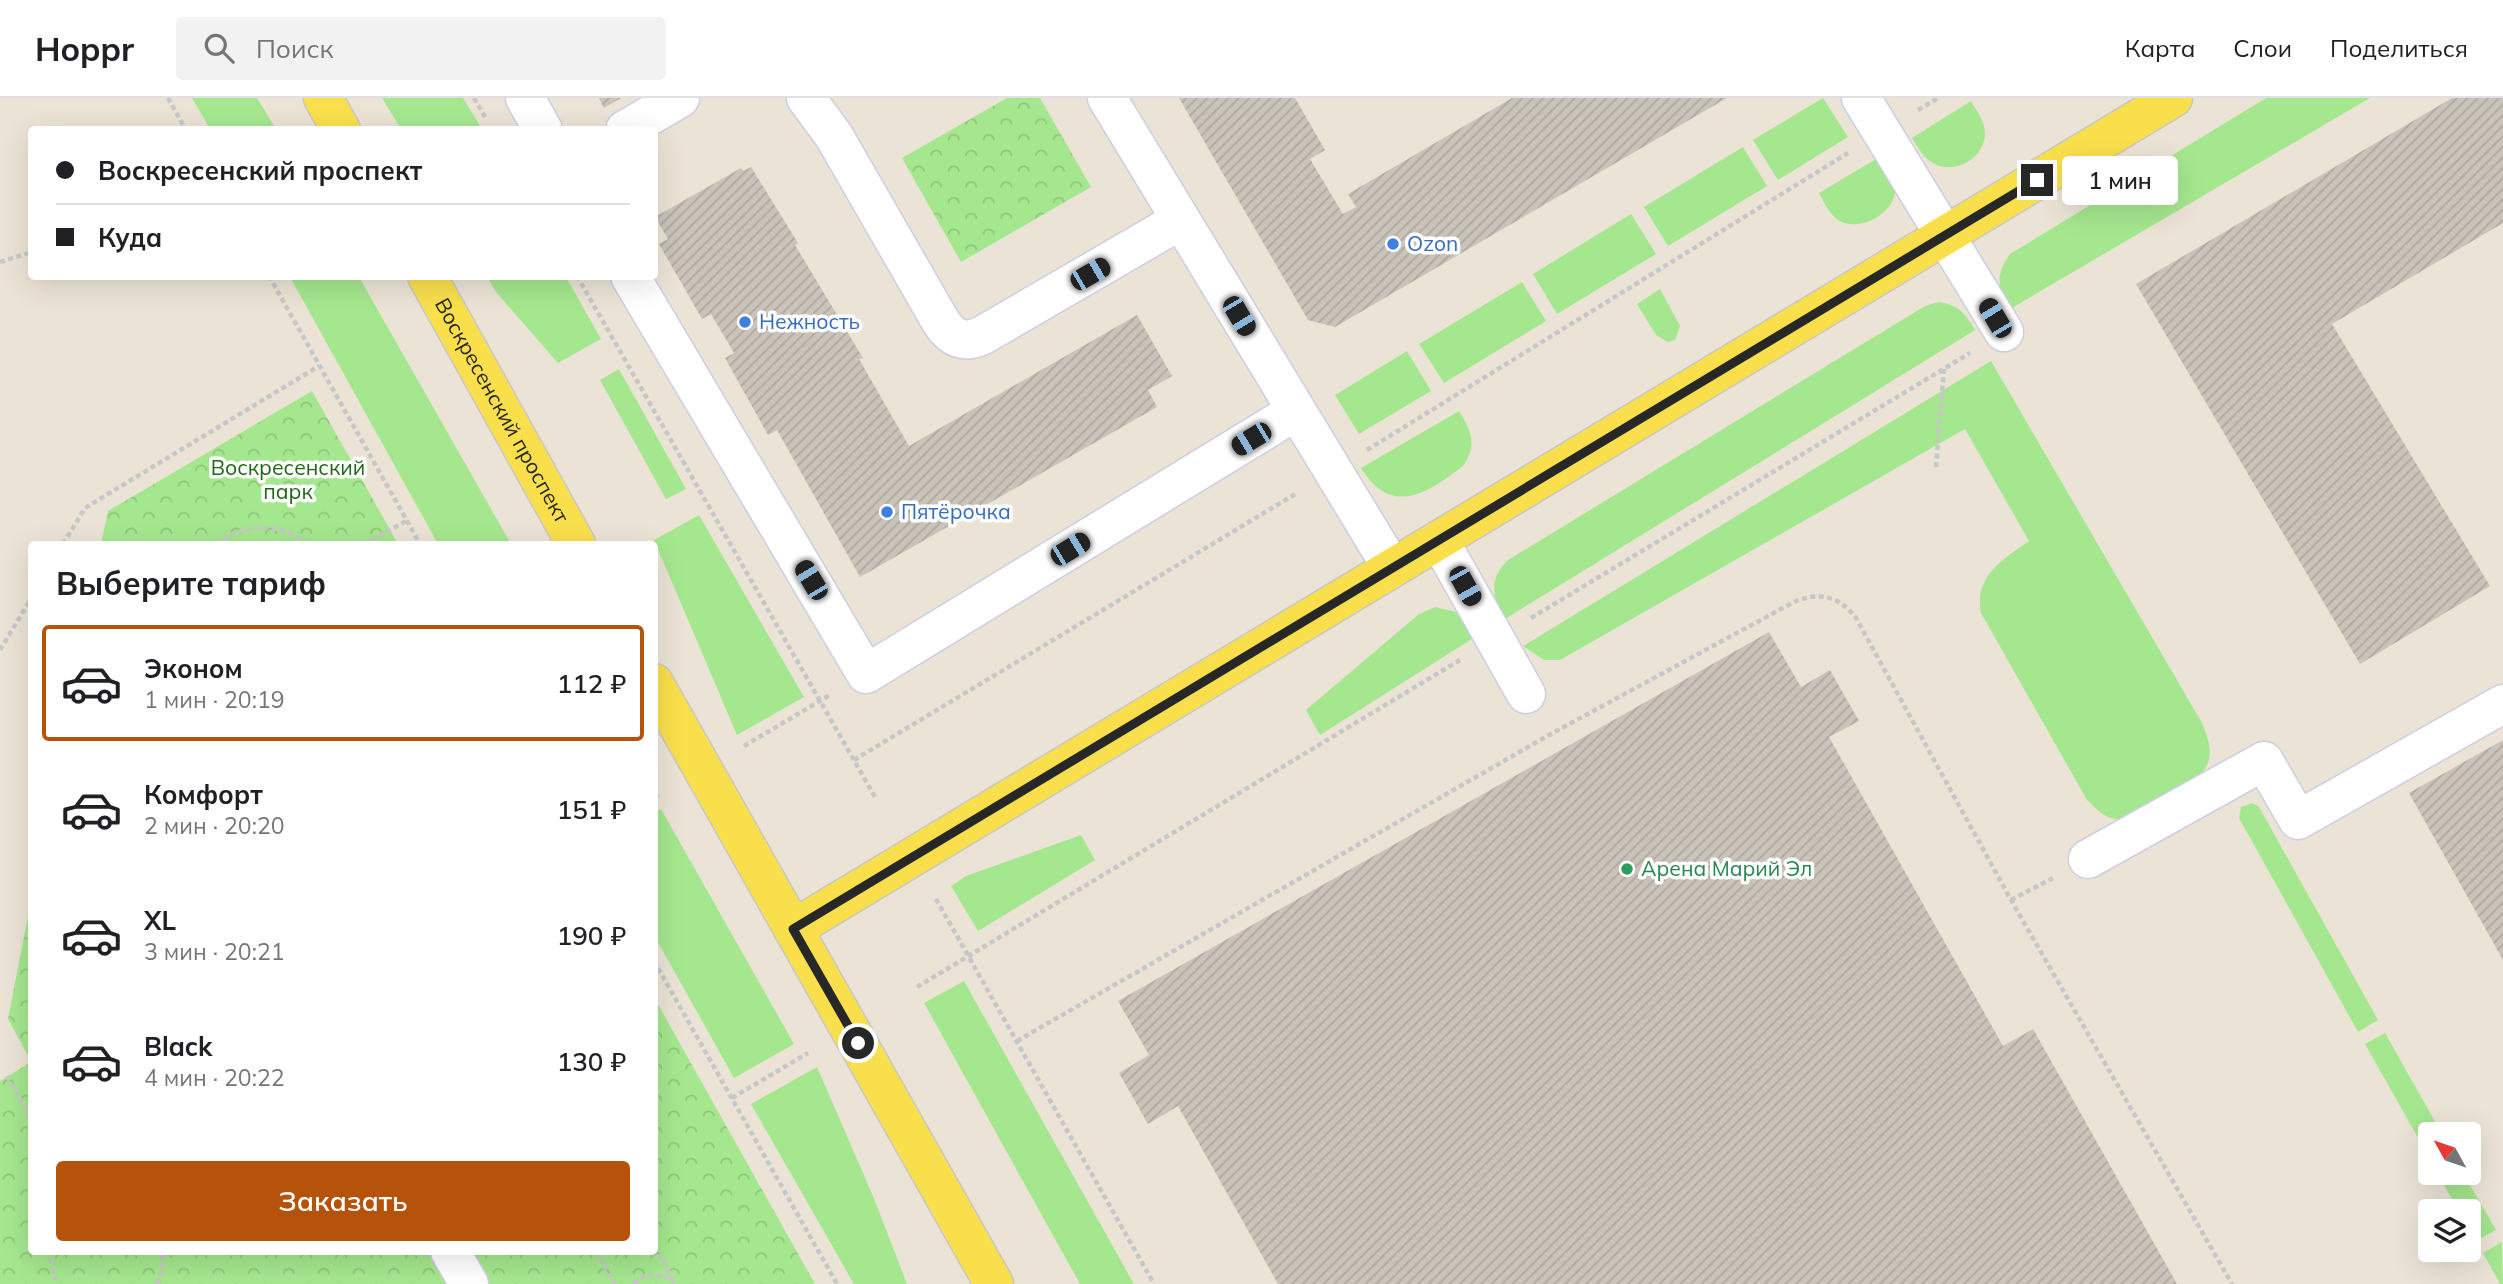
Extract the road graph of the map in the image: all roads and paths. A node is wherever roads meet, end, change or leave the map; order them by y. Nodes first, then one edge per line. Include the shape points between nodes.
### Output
1 (168, 98) edge
2 (323, 98) edge
3 (524, 98) edge
4 (680, 98) edge
5 (806, 98) edge
6 (1107, 98) edge
7 (1861, 98) edge
8 (1938, 98) edge
9 (2173, 98) edge
10 (184, 126) edge
11 (339, 126) edge
12 (541, 126) edge
13 (632, 126) edge
14 (1882, 132) junction
15 (1181, 220) junction
16 (1946, 235) junction
17 (28, 253) edge
18 (0, 262) edge
19 (270, 280) edge
20 (428, 280) edge
21 (579, 280) edge
22 (632, 280) edge
23 (2004, 332) dead end
24 (319, 366) junction
25 (1944, 368) dead end
26 (1296, 411) junction
27 (1936, 467) dead end
28 (1333, 471) junction
29 (407, 521) junction
30 (1439, 540) junction
31 (65, 541) edge
32 (220, 541) edge
33 (305, 541) edge
34 (370, 541) edge
35 (418, 541) edge
36 (574, 541) edge
37 (1392, 568) junction
38 (28, 604) edge
39 (0, 650) edge
40 (866, 674) junction
41 (658, 690) edge
42 (1525, 694) dead end
43 (820, 701) junction
44 (2503, 704) edge
45 (744, 746) dead end
46 (854, 760) junction
47 (661, 793) dead end
48 (658, 795) edge
49 (875, 797) dead end
50 (2088, 859) dead end
51 (936, 899) dead end
52 (793, 929) junction
53 (969, 956) junction
54 (658, 968) edge
55 (918, 987) dead end
56 (1017, 1041) junction
57 (808, 1053) dead end
58 (7, 1076) dead end
59 (732, 1098) junction
60 (28, 1114) edge
61 (658, 1254) edge
62 (52, 1255) edge
63 (162, 1255) edge
64 (452, 1255) edge
65 (598, 1255) edge
66 (57, 1284) edge
67 (157, 1284) edge
68 (469, 1284) edge
69 (615, 1284) edge
70 (634, 1284) edge
71 (674, 1284) edge
72 (837, 1284) edge
73 (994, 1284) edge
74 (1154, 1284) edge
75 (2232, 1284) edge

1 - 10 path
2 - 11 main road
3 - 12 lane
4 - 13 lane
5 - 15 lane via 834,136 941,322 958,339 983,335
6 - 15 lane
7 - 14 lane
8 - 14 path
9 - 16 main road
14 - 16 lane
14 - 28 path
15 - 26 lane
16 - 23 lane
16 - 30 main road
17 - 18 path
19 - 24 path
20 - 36 main road, Воскресенский проспект
21 - 43 path
22 - 40 lane
24 - 29 path
24 - 31 path via 85,508
25 - 27 path
26 - 28 lane
26 - 40 lane
28 - 37 lane
28 - 46 path
29 - 34 path
29 - 35 path
30 - 37 main road
30 - 42 lane
32 - 33 path via 249,528 275,528
37 - 52 main road
38 - 39 path
40 - 43 path
41 - 52 main road
43 - 45 path
43 - 46 path
44 - 50 lane via 2298,820 2264,761
46 - 49 path
47 - 48 path
51 - 53 path
52 - 73 main road
53 - 55 path
53 - 56 path
54 - 59 path
56 - 74 path
56 - 75 path via 1561,729 1792,603 1827,596 1849,608 1856,618
57 - 59 path
58 - 60 path
59 - 72 path
61 - 71 path
62 - 66 path
63 - 67 path
64 - 68 lane
65 - 69 path
70 - 71 path via 654,1274

